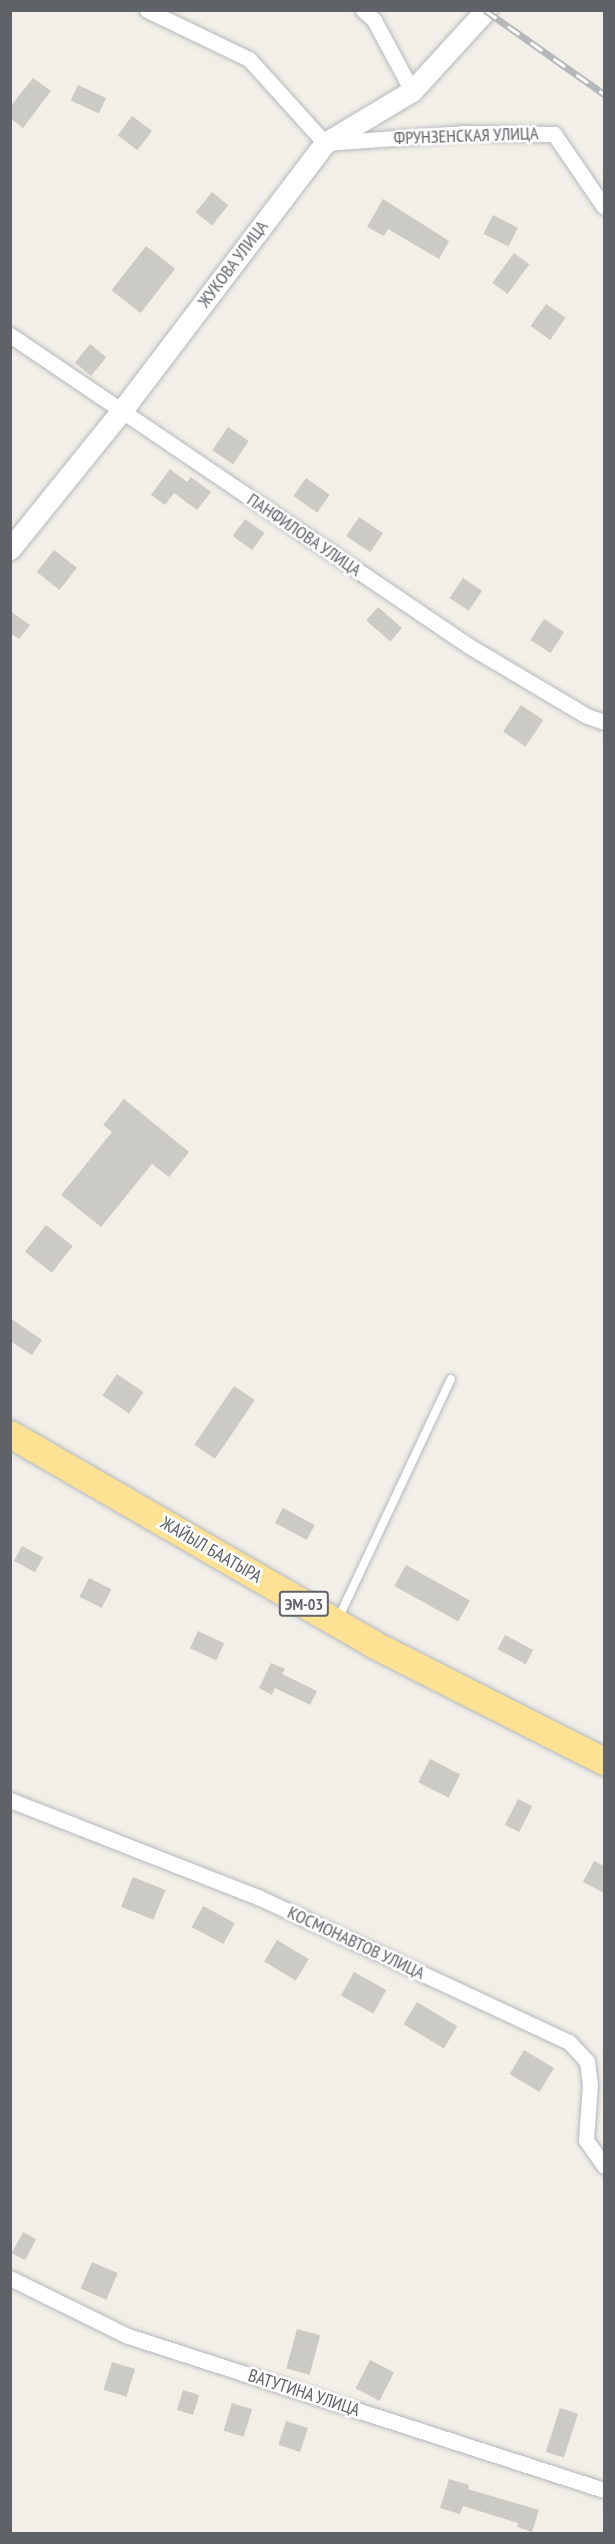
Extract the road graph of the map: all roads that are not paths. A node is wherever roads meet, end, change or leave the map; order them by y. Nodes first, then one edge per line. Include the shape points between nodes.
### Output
1 (147, 10) edge
2 (363, 10) edge
3 (486, 10) edge
4 (412, 91) junction
5 (325, 143) junction
6 (604, 207) edge
7 (10, 335) edge
8 (123, 409) junction
9 (10, 549) edge
10 (604, 722) edge
11 (451, 1379) dead end
12 (10, 1434) edge
13 (336, 1623) junction
14 (604, 1761) edge
15 (10, 1800) edge
16 (604, 2166) edge
17 (10, 2278) edge
18 (604, 2490) edge

1 - 5 street via 249,59
2 - 4 street via 374,20
3 - 4 street, ЖУКОВА УЛИЦА
4 - 5 street, ЖУКОВА УЛИЦА
5 - 6 street, ФРУНЗЕНСКАЯ УЛИЦА via 463,134 554,134
5 - 8 street, ЖУКОВА УЛИЦА
7 - 8 street, ПАНФИЛОВА УЛИЦА
8 - 9 street, ЖУКОВА УЛИЦА
8 - 10 street, ПАНФИЛОВА УЛИЦА via 469,646 587,716
11 - 13 lane
12 - 13 highway, ЖАЙЫЛ БААТЫРА / ЭМ-03
13 - 14 highway, ЖАЙЫЛ БААТЫРА / ЭМ-03
15 - 16 street, КОСМОНАВТОВ УЛИЦА via 258,1897 569,2042 587,2061 590,2084 586,2140
17 - 18 street, ВАТУТИНА УЛИЦА via 128,2336

